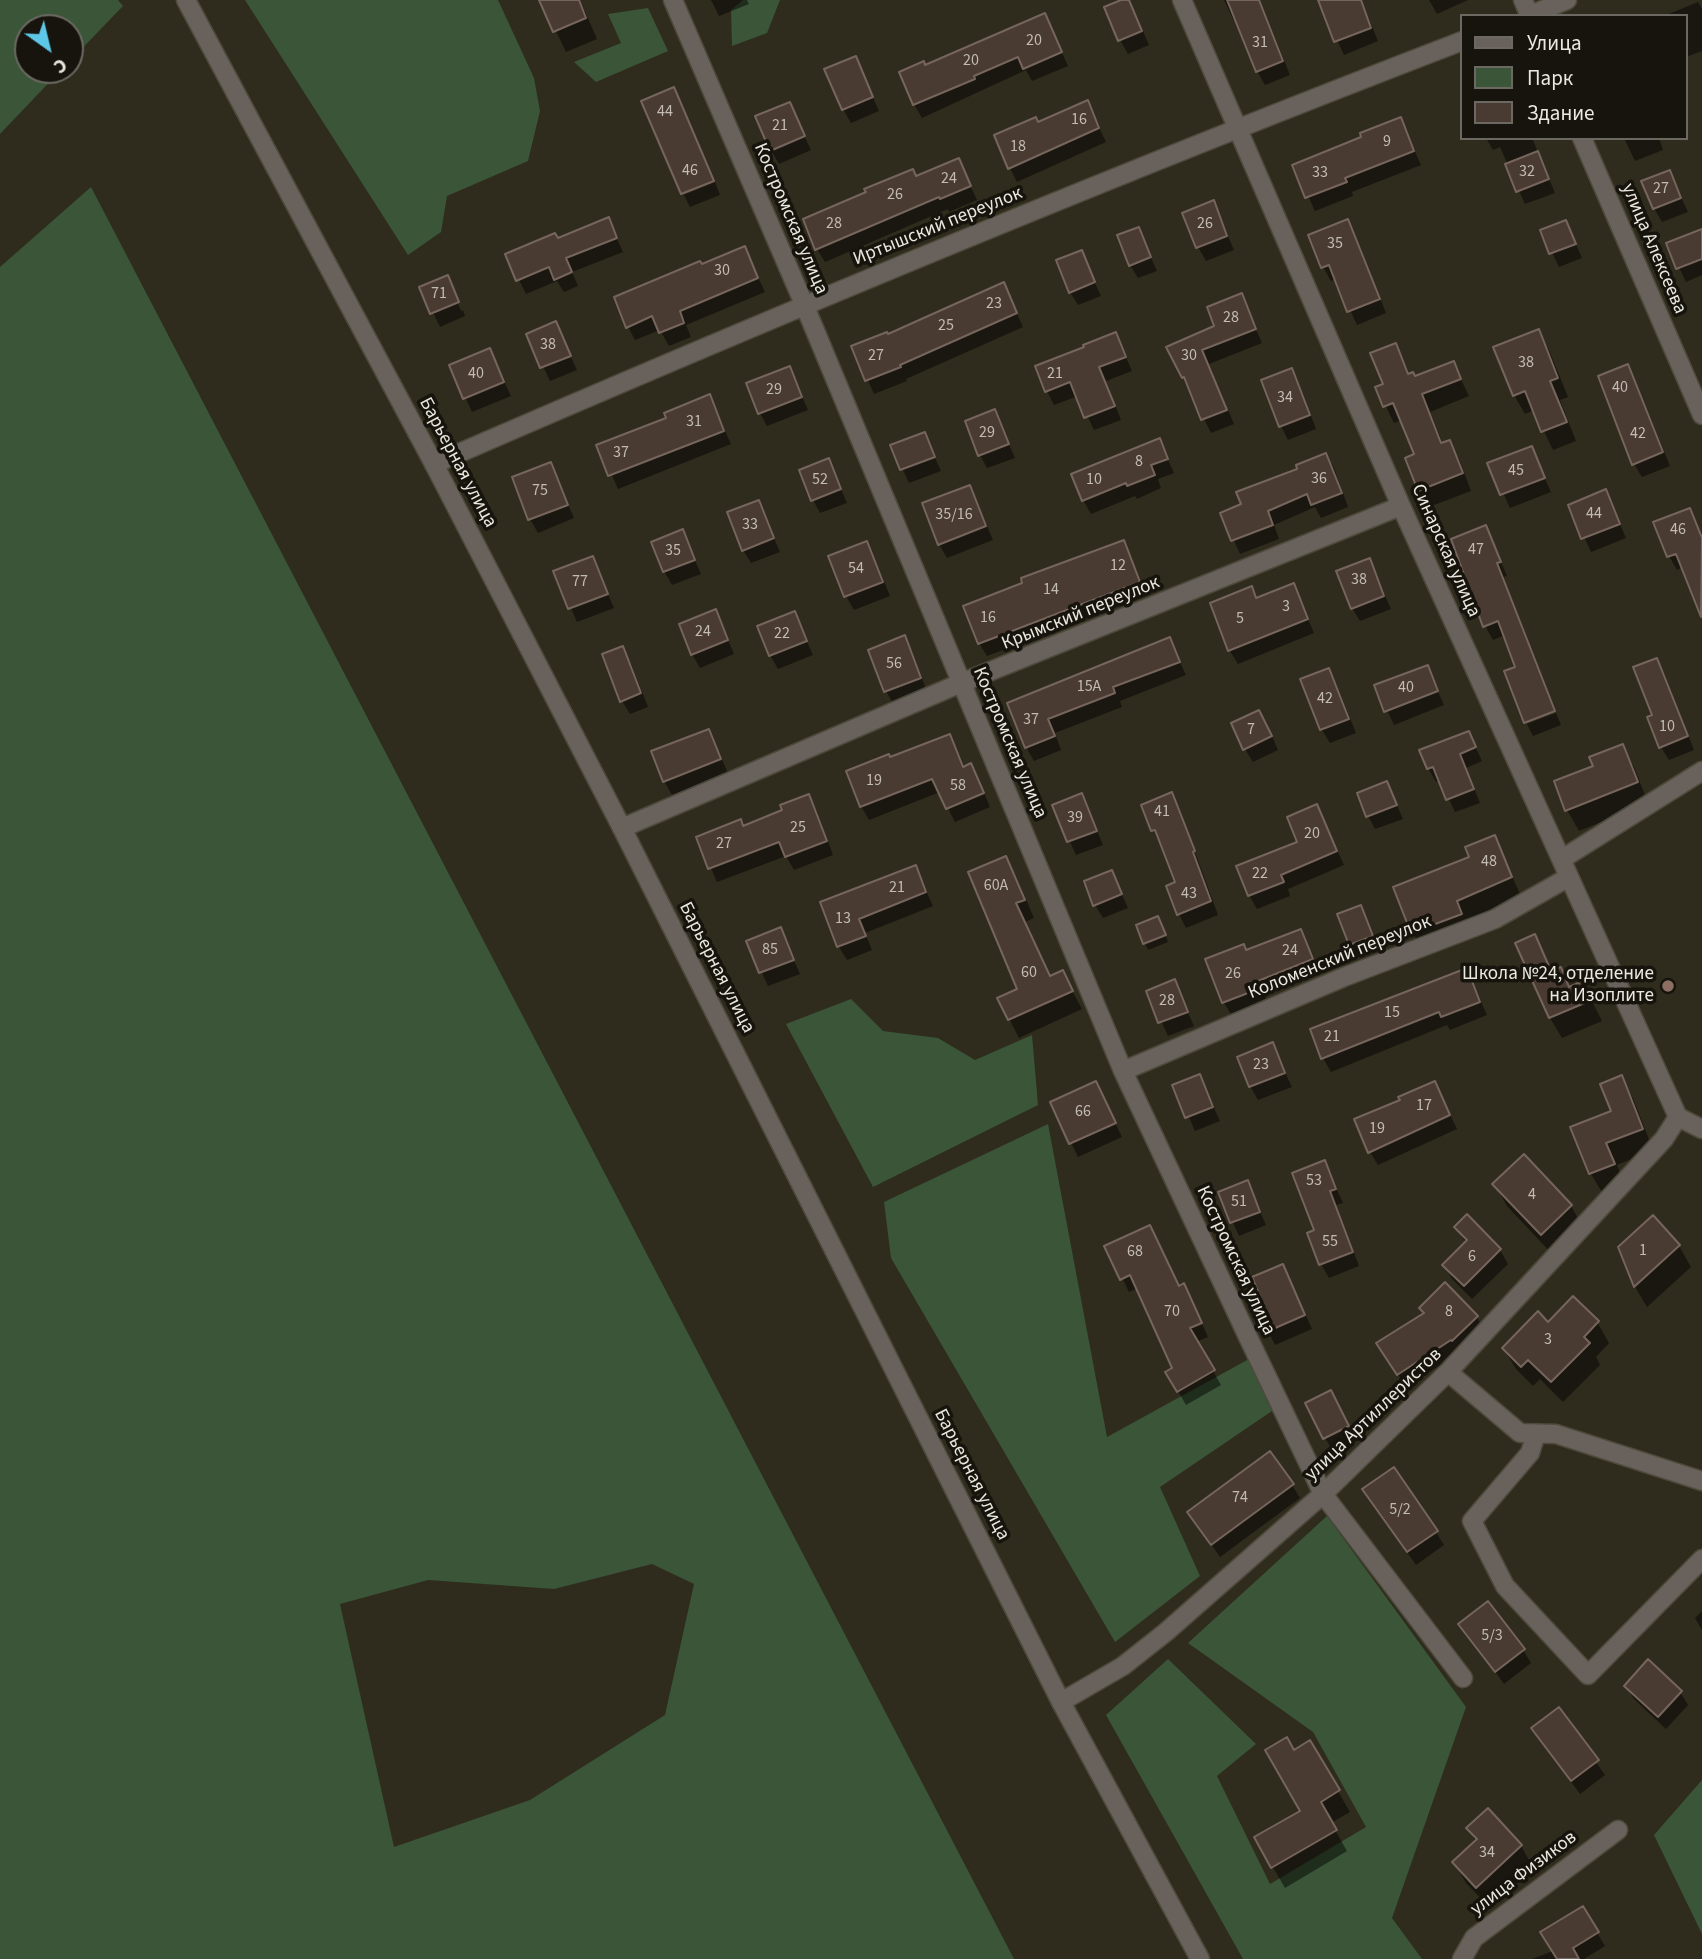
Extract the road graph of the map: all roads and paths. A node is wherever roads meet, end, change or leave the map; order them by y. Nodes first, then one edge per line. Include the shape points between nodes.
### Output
1 (186, 0) edge
2 (673, 0) edge
3 (1182, 0) edge
4 (1567, 0) edge
5 (1534, 14) edge
6 (1460, 42) edge
7 (1236, 128) junction
8 (1584, 140) edge
9 (804, 304) junction
10 (1702, 415) edge
11 (434, 464) junction
12 (1401, 506) junction
13 (961, 684) junction
14 (1702, 771) edge
15 (622, 828) junction
16 (1562, 859) junction
17 (1569, 877) junction
18 (1123, 1071) junction
19 (1678, 1117) junction
20 (1702, 1129) edge
21 (1448, 1373) junction
22 (1536, 1434) junction
23 (1702, 1481) edge
24 (1323, 1494) junction
25 (1702, 1559) edge
26 (1463, 1678) dead end
27 (1061, 1702) junction
28 (1618, 1830) dead end
29 (1200, 1959) edge
30 (1462, 1959) edge

1 - 11 street, Барьерная улица
2 - 9 street, Костромская улица
3 - 7 street, Синарская улица
4 - 5 street
6 - 7 street, Иртышский переулок
7 - 9 street, Иртышский переулок
7 - 12 street, Синарская улица
8 - 10 street, улица Алексеева
9 - 11 street, Иртышский переулок
9 - 13 street, Костромская улица
11 - 15 street, Барьерная улица
12 - 13 street, Крымский переулок
12 - 16 street, Синарская улица
13 - 15 street, Крымский переулок
13 - 18 street, Костромская улица
14 - 16 street
15 - 27 street, Барьерная улица
16 - 17 street, Синарская улица
17 - 18 street, Коломенский переулок via 1495,919
17 - 19 street, Синарская улица
18 - 24 street, Костромская улица
19 - 20 street
19 - 21 street, улица Артиллеристов via 1664,1139
21 - 22 street via 1520,1433
21 - 24 street, улица Артиллеристов
22 - 23 street via 1556,1434
22 - 25 street via 1530,1453 1472,1521 1505,1586 1588,1675
24 - 26 street, Костромская улица
24 - 27 street, улица Артиллеристов via 1134,1657
27 - 29 street, Барьерная улица
28 - 30 street, улица Физиков via 1474,1938

